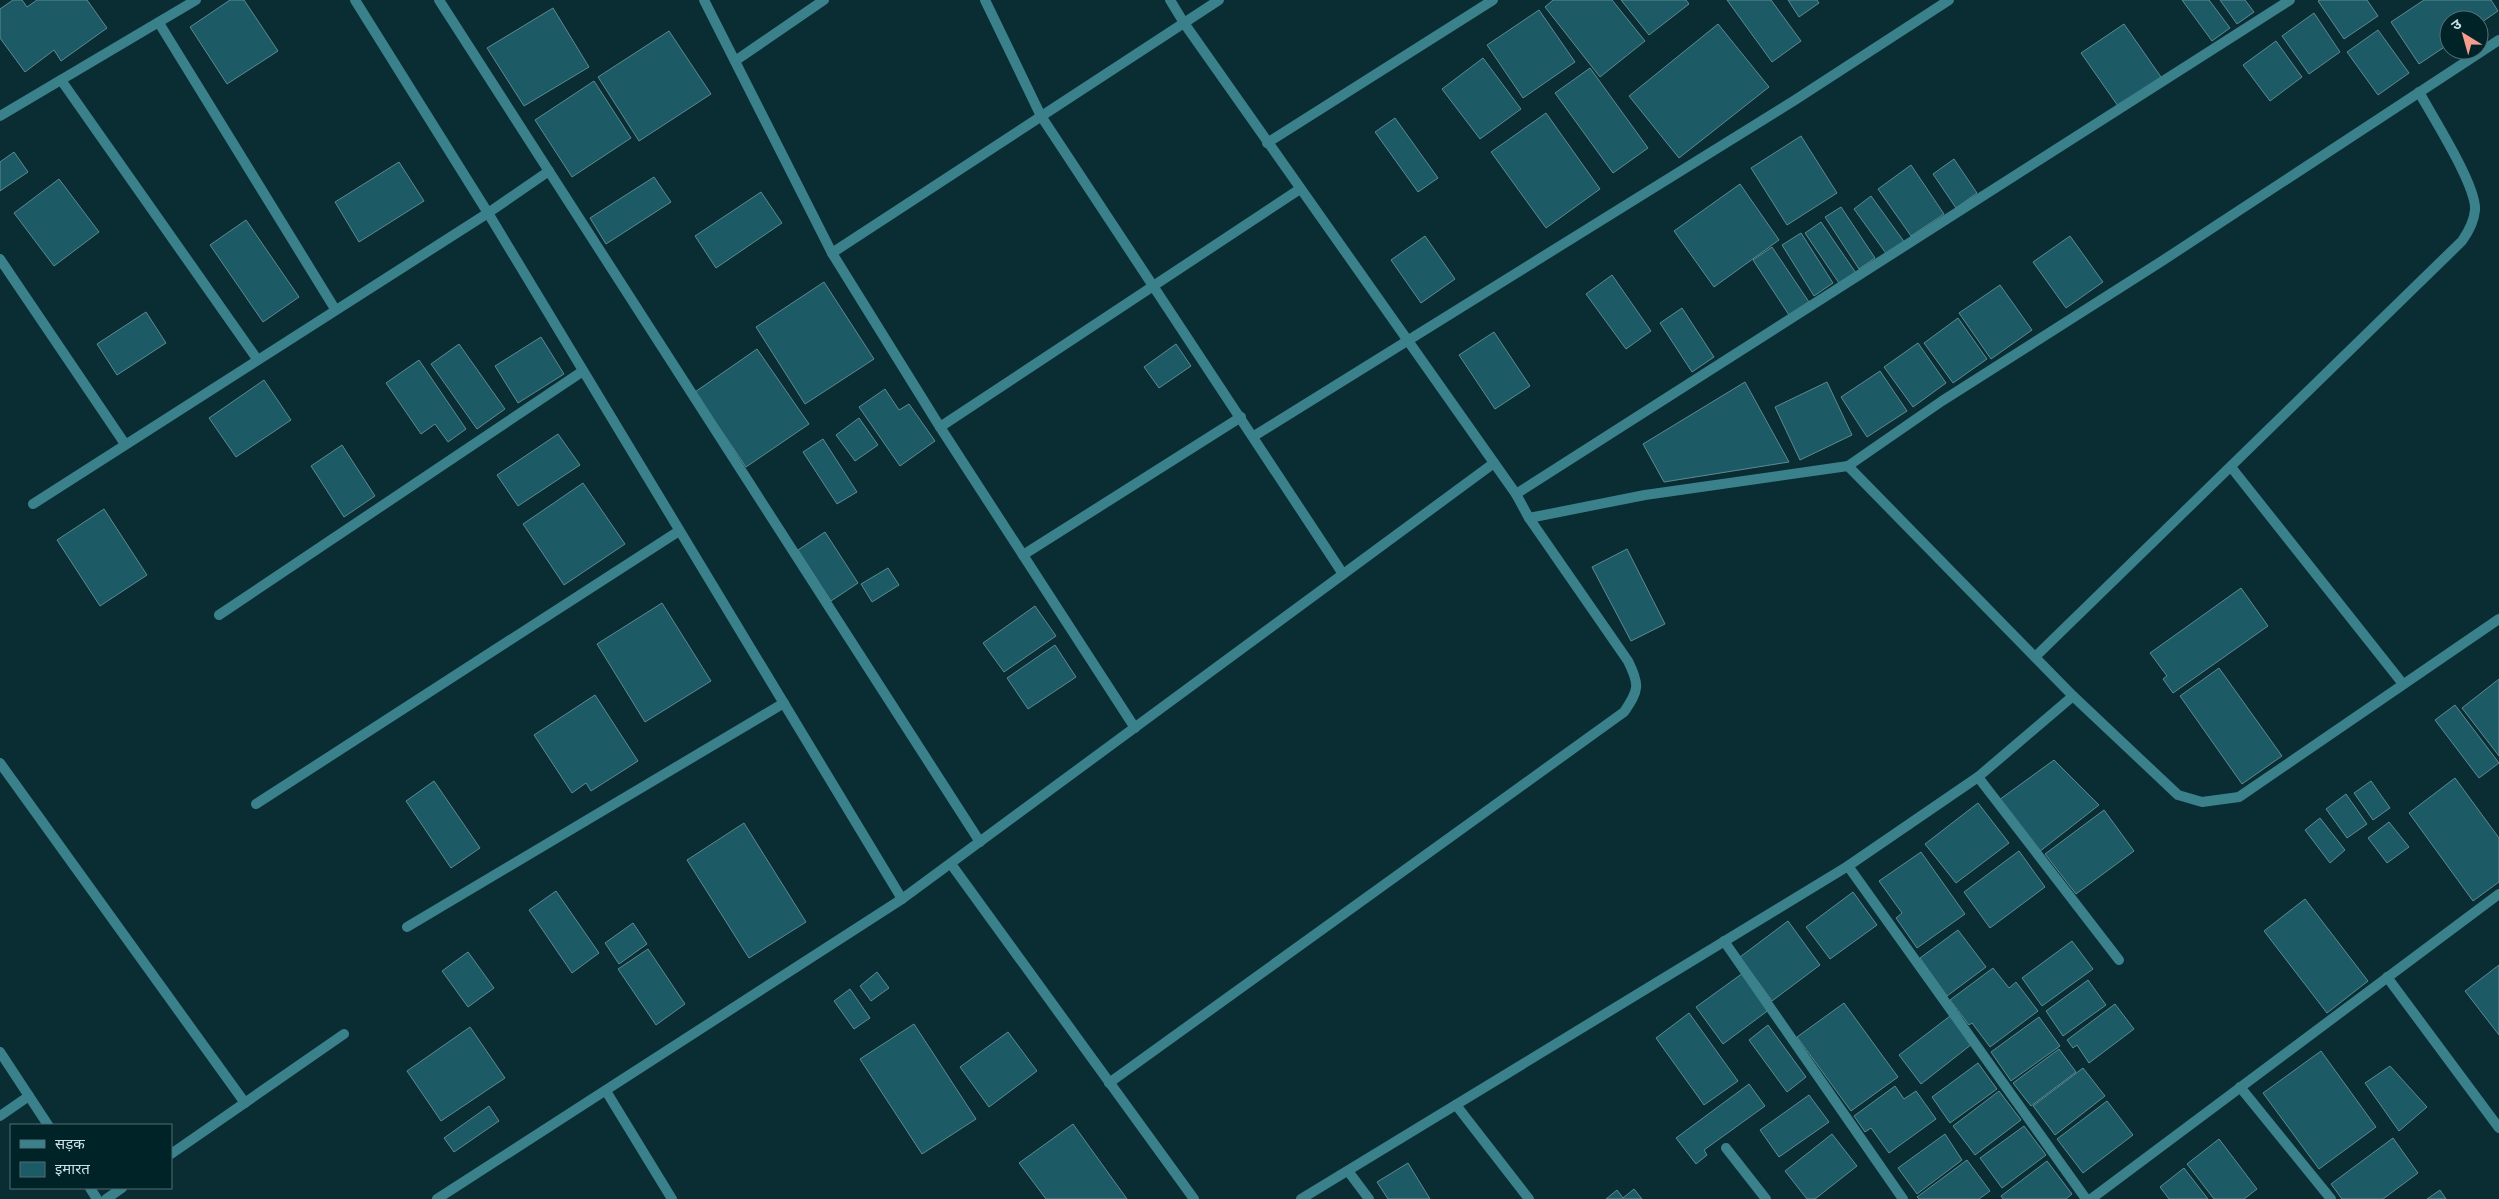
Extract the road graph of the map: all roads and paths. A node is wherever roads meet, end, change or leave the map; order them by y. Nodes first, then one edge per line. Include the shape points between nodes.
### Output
1 (196, 0) edge
2 (355, 0) edge
3 (439, 0) edge
4 (704, 0) edge
5 (824, 0) edge
6 (985, 0) edge
7 (1170, 0) edge
8 (1219, 0) edge
9 (1493, 0) edge
10 (1949, 0) edge
11 (2290, 0) edge
12 (159, 22) junction
13 (1184, 23) junction
14 (2499, 40) edge
15 (735, 61) junction
16 (61, 80) junction
17 (2419, 92) junction
18 (0, 116) edge
19 (1041, 116) junction
20 (1267, 142) junction
21 (549, 171) junction
22 (1300, 189) junction
23 (488, 213) junction
24 (832, 253) junction
25 (0, 259) edge
26 (1154, 286) junction
27 (335, 309) junction
28 (1408, 342) junction
29 (258, 359) junction
30 (584, 371) junction
31 (1241, 417) junction
32 (940, 427) junction
33 (1254, 436) junction
34 (125, 444) junction
35 (1494, 463) junction
36 (1848, 466) junction
37 (2230, 466) junction
38 (1516, 494) junction
39 (33, 504) dead end
40 (1529, 518) junction
41 (680, 531) junction
42 (1023, 555) junction
43 (1343, 574) junction
44 (219, 615) dead end
45 (2499, 619) edge
46 (2035, 657) junction
47 (2402, 684) junction
48 (2073, 696) junction
49 (784, 702) junction
50 (1135, 728) junction
51 (1, 765) edge
52 (1978, 777) junction
53 (256, 804) dead end
54 (980, 842) junction
55 (951, 864) junction
56 (1848, 866) junction
57 (2499, 894) edge
58 (902, 899) junction
59 (407, 927) dead end
60 (1724, 941) junction
61 (2119, 960) dead end
62 (2387, 977) junction
63 (344, 1034) dead end
64 (0, 1052) edge
65 (1109, 1083) junction
66 (2240, 1087) junction
67 (606, 1091) junction
68 (29, 1096) junction
69 (245, 1103) junction
70 (1456, 1105) junction
71 (0, 1116) edge
72 (47, 1124) edge
73 (2499, 1128) edge
74 (1726, 1148) dead end
75 (172, 1153) edge
76 (1348, 1171) junction
77 (121, 1189) edge
78 (106, 1199) edge
79 (437, 1199) edge
80 (672, 1199) edge
81 (1194, 1199) edge
82 (1302, 1199) edge
83 (1369, 1199) edge
84 (1529, 1199) edge
85 (1766, 1199) edge
86 (1903, 1199) edge
87 (2086, 1199) edge
88 (2091, 1199) edge
89 (2331, 1199) edge

1 - 12 street
2 - 23 street
3 - 21 street
4 - 15 street
5 - 15 street
6 - 19 street
7 - 13 street
8 - 13 street
9 - 20 street
10 - 28 street via 1796,100
11 - 38 street
12 - 16 street
12 - 27 street
13 - 19 street
13 - 20 street
14 - 17 street
15 - 24 street
16 - 18 street
16 - 29 street
17 - 36 street via 1942,401
17 - 37 street via 2472,189 2476,208 2472,226 2462,241
19 - 24 street
19 - 26 street
20 - 22 street
21 - 23 street
21 - 54 street
22 - 26 street
22 - 28 street
23 - 27 street
23 - 30 street
24 - 32 street
25 - 34 street
26 - 31 street
26 - 32 street
27 - 29 street
28 - 33 street
28 - 35 street
29 - 34 street
30 - 41 street
30 - 44 street
31 - 33 street
31 - 42 street
32 - 42 street
33 - 43 street
34 - 39 street
35 - 38 street
35 - 43 street
36 - 40 street via 1645,495
36 - 46 street
37 - 46 street
37 - 47 street
38 - 40 street
40 - 65 street via 1628,661 1637,679 1636,694 1624,712
41 - 49 street
41 - 53 street
42 - 50 street
43 - 50 street
45 - 47 street
46 - 48 street
47 - 48 street via 2239,797 2202,802 2178,795
48 - 52 street
49 - 58 street
49 - 59 street
50 - 54 street
51 - 69 street
52 - 56 street
52 - 61 street
54 - 55 street
55 - 58 street
55 - 65 street
56 - 60 street
56 - 87 street
57 - 62 street
58 - 67 street
60 - 70 street
60 - 86 street
62 - 66 street
62 - 73 street
63 - 69 street
64 - 68 street
65 - 81 street
66 - 88 street
66 - 89 street
67 - 79 street
67 - 80 street
68 - 71 street
68 - 72 street
69 - 75 street
70 - 76 street
70 - 84 street
74 - 85 street
76 - 82 street
76 - 83 street
77 - 78 street

